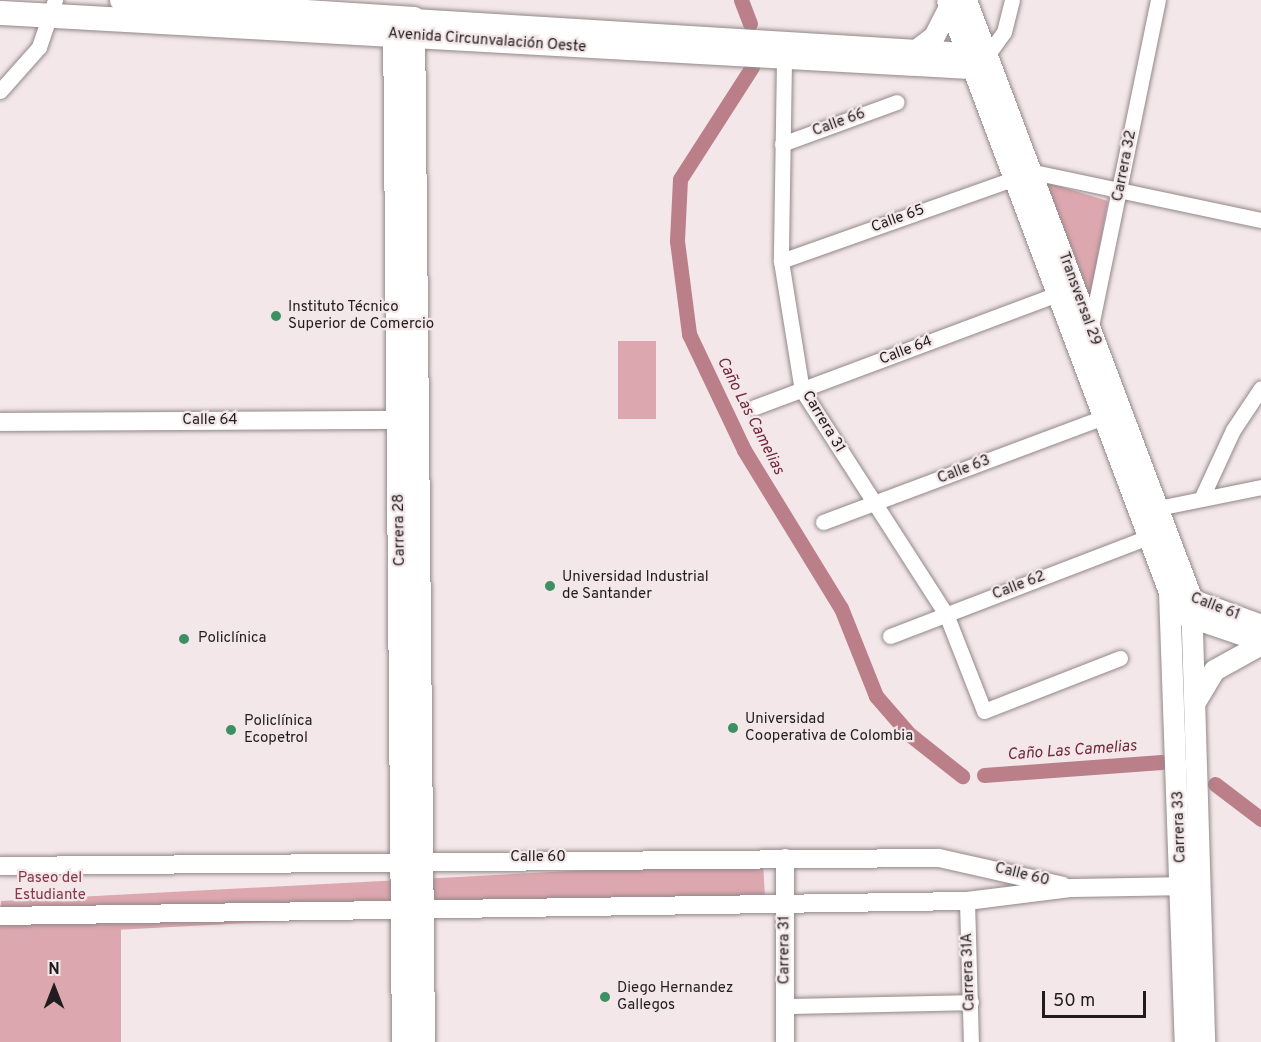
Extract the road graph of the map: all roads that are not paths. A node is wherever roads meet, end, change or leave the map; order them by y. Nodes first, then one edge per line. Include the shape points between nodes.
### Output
1 (122, 0) edge
2 (1012, 0) edge
3 (1158, 0) edge
4 (954, 2) edge
5 (54, 7) edge
6 (0, 13) edge
7 (405, 27) junction
8 (917, 49) junction
9 (784, 60) junction
10 (981, 61) junction
11 (0, 91) edge
12 (897, 102) dead end
13 (782, 144) junction
14 (1024, 175) junction
15 (1120, 194) junction
16 (1261, 220) edge
17 (781, 261) junction
18 (1057, 294) junction
19 (1090, 331) junction
20 (1261, 388) edge
21 (802, 390) junction
22 (755, 407) dead end
23 (1104, 417) junction
24 (409, 420) junction
25 (0, 422) edge
26 (1261, 487) edge
27 (1202, 496) junction
28 (873, 504) junction
29 (1158, 508) junction
30 (823, 522) dead end
31 (1149, 537) junction
32 (1181, 604) junction
33 (946, 614) junction
34 (1261, 625) edge
35 (890, 636) dead end
36 (1261, 642) edge
37 (1120, 658) dead end
38 (1195, 703) junction
39 (785, 858) junction
40 (410, 859) junction
41 (0, 866) edge
42 (1191, 886) junction
43 (1072, 888) junction
44 (967, 901) junction
45 (785, 904) junction
46 (411, 908) junction
47 (0, 916) edge
48 (971, 1002) junction
49 (785, 1006) junction
50 (404, 1042) edge
51 (423, 1042) edge
52 (785, 1042) edge
53 (971, 1042) edge
54 (1185, 1042) edge
55 (1204, 1042) edge

1 - 7 main road, Avenida Circunvalación Oeste
2 - 10 street via 1004,32
3 - 15 street, Carrera 32
4 - 8 main road via 934,36
4 - 10 main road, Transversal 29
5 - 6 main road, Avenida Circunvalación Oeste
5 - 7 main road, Avenida Circunvalación Oeste
5 - 11 street via 39,47
7 - 8 main road, Avenida Circunvalación Oeste
7 - 9 main road, Avenida Circunvalación Oeste
7 - 24 main road, Carrera 28
8 - 10 main road, Avenida Circunvalación Oeste
9 - 10 main road, Avenida Circunvalación Oeste
9 - 13 street, Carrera 31
10 - 14 main road, Transversal 29
12 - 13 street, Calle 66
13 - 17 street, Carrera 31
14 - 15 street
14 - 17 street, Calle 65
14 - 18 main road, Transversal 29
14 - 19 main road, Transversal 29
15 - 16 street
15 - 19 street, Carrera 32
17 - 21 street, Carrera 31
18 - 21 street, Calle 64
18 - 23 main road, Transversal 29
19 - 29 main road, Transversal 29
20 - 27 street via 1233,430
21 - 22 street, Calle 64
21 - 28 street, Carrera 31
23 - 28 street, Calle 63
23 - 31 main road, Transversal 29
24 - 25 street, Calle 64
24 - 40 main road, Carrera 28
26 - 27 street
27 - 29 street
28 - 30 street, Calle 63
28 - 33 street, Carrera 31
29 - 32 main road, Transversal 29
31 - 32 main road, Transversal 29
31 - 33 street, Calle 62
32 - 34 main road, Calle 61
32 - 36 main road, Calle 61
32 - 38 main road, Carrera 33
32 - 42 main road, Carrera 33
33 - 35 street, Calle 62
33 - 37 street, Carrera 31 via 984,711
36 - 38 main road via 1214,670
38 - 42 main road, Carrera 33
39 - 40 street, Calle 60
39 - 43 street, Calle 60 via 939,858
39 - 45 street, Carrera 31
40 - 41 street, Calle 60
40 - 46 main road, Carrera 28
42 - 43 street, Calle 60
42 - 54 main road, Carrera 33
42 - 55 main road, Carrera 33
43 - 44 street, Calle 60
44 - 45 street, Calle 60
44 - 48 street, Carrera 31A
45 - 46 street, Calle 60
45 - 49 street, Carrera 31
46 - 47 street, Calle 60
46 - 50 main road, Carrera 28
46 - 51 main road, Carrera 28
48 - 49 street
48 - 53 street, Carrera 31A
49 - 52 street, Carrera 31

